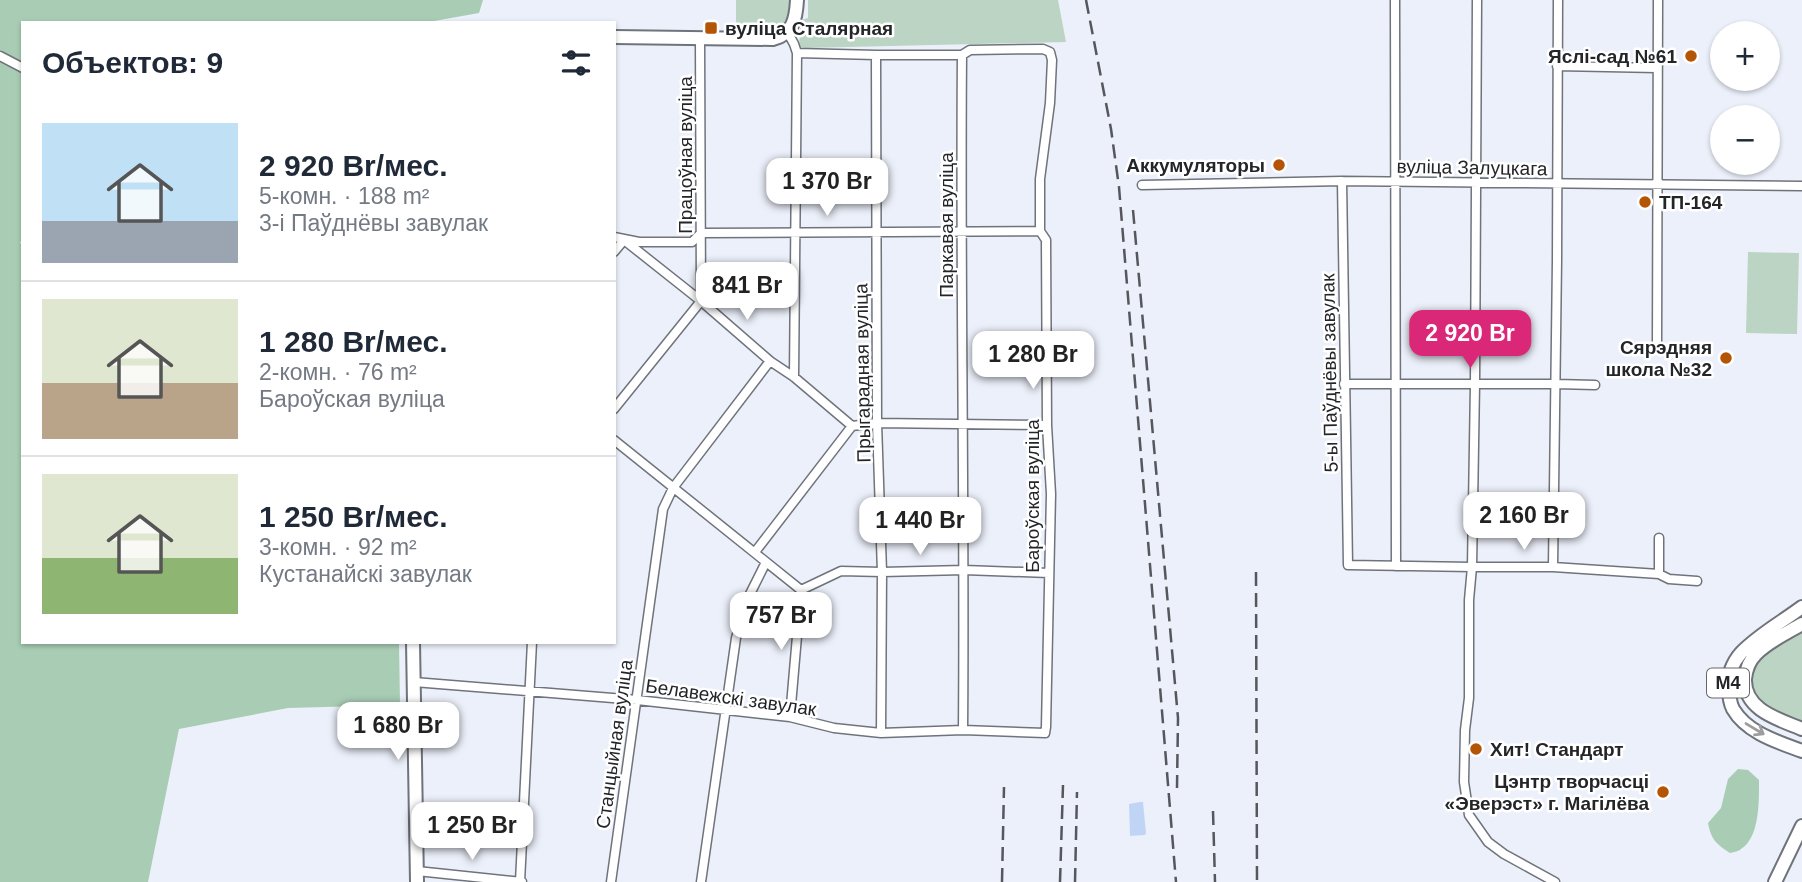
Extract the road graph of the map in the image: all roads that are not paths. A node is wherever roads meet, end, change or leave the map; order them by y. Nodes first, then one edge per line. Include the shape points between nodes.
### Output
1 (797, 0) edge
2 (1395, 0) edge
3 (1477, 0) edge
4 (1558, 0) edge
5 (1658, 0) edge
6 (788, 33) junction
7 (616, 37) edge
8 (700, 38) junction
9 (796, 53) junction
10 (876, 55) junction
11 (962, 55) junction
12 (0, 56) edge
13 (1557, 66) junction
14 (21, 67) edge
15 (1657, 68) junction
16 (1342, 181) junction
17 (1396, 182) junction
18 (1475, 182) junction
19 (1556, 184) junction
20 (1657, 184) junction
21 (1142, 185) dead end
22 (1802, 186) edge
23 (1040, 230) junction
24 (876, 232) junction
25 (960, 232) junction
26 (701, 233) junction
27 (796, 233) junction
28 (616, 238) edge
29 (624, 240) junction
30 (616, 250) edge
31 (701, 301) junction
32 (1657, 348) dead end
33 (770, 361) junction
34 (794, 377) junction
35 (1344, 384) junction
36 (1396, 384) junction
37 (1475, 384) junction
38 (1556, 384) junction
39 (1595, 385) dead end
40 (616, 407) edge
41 (964, 423) junction
42 (877, 424) junction
43 (1047, 425) junction
44 (852, 426) junction
45 (616, 442) edge
46 (673, 488) junction
47 (1659, 538) dead end
48 (755, 552) junction
49 (766, 562) junction
50 (1396, 566) junction
51 (1553, 566) junction
52 (1472, 567) junction
53 (964, 570) junction
54 (882, 572) junction
55 (1049, 573) junction
56 (1659, 574) junction
57 (1697, 581) dead end
58 (801, 590) junction
59 (1802, 607) edge
60 (1802, 624) edge
61 (413, 644) edge
62 (532, 644) edge
63 (414, 682) junction
64 (529, 691) junction
65 (637, 700) junction
66 (726, 710) junction
67 (790, 716) junction
68 (1802, 729) edge
69 (963, 730) junction
70 (881, 733) junction
71 (1045, 733) joint
72 (1802, 751) edge
73 (1802, 826) edge
74 (417, 876) edge
75 (522, 882) edge
76 (611, 882) edge
77 (701, 882) edge
78 (1555, 882) edge
79 (1775, 882) edge

1 - 6 main road
2 - 17 street
3 - 18 street
4 - 13 street
5 - 15 street
6 - 8 main road via 773,39
6 - 9 street
7 - 8 main road
8 - 26 street, Працоўная вуліца
9 - 10 street
9 - 27 street
10 - 11 street
10 - 24 street, Прыгарадная вуліца
11 - 23 street, Бароўская вуліца via 970,50 1050,52
11 - 25 street, Паркавая вуліца
12 - 14 street
13 - 15 street
13 - 19 street
15 - 20 street
16 - 17 street, вуліца Залуцкага
16 - 21 street, вуліца Залуцкага
16 - 35 street, 5-ы Паўднёвы завулак
17 - 18 street, вуліца Залуцкага
17 - 36 street
18 - 19 street, вуліца Залуцкага
18 - 37 street
19 - 20 street, вуліца Залуцкага
19 - 38 street
20 - 22 street, вуліца Залуцкага
20 - 32 street
23 - 25 street
23 - 43 street, Бароўская вуліца via 1046,240
24 - 25 street
24 - 27 street
24 - 42 street, Прыгарадная вуліца
25 - 41 street, Паркавая вуліца
26 - 27 street
26 - 29 street via 692,242
26 - 31 street, Працоўная вуліца
27 - 34 street
28 - 29 street
29 - 30 street
29 - 31 street
31 - 33 street
31 - 40 street
33 - 34 street
33 - 46 street, Станцыйная вуліца
34 - 44 street
35 - 36 street
35 - 50 street, 5-ы Паўднёвы завулак via 1348,565
36 - 37 street
36 - 50 street
37 - 38 street
37 - 52 street
38 - 39 street
38 - 51 street
41 - 42 street
41 - 43 street
41 - 53 street, Паркавая вуліца
42 - 44 street
42 - 54 street, Прыгарадная вуліца
43 - 55 street, Бароўская вуліца
44 - 48 street
45 - 46 street
46 - 48 street
46 - 65 street, Станцыйная вуліца via 663,509
47 - 56 street
48 - 49 street
49 - 58 street
49 - 66 street via 747,600 736,638
50 - 52 street
51 - 52 street
51 - 56 street
52 - 78 street via 1464,772 1469,815 1488,842
53 - 54 street
53 - 55 street
53 - 69 street, Паркавая вуліца
54 - 58 street via 841,570
54 - 70 street, Прыгарадная вуліца
55 - 71 street, Бароўская вуліца
56 - 57 street
58 - 67 street
59 -> 72 main road, М4 via 1739,656 1728,682 1732,707 1744,723
60 - 68 main road, М4 via 1755,655 1746,670 1745,689 1764,713
61 - 63 main road
62 - 64 street
63 - 64 street, Белавежскі завулак
63 - 74 main road
64 - 65 street, Белавежскі завулак
64 - 75 street
65 - 66 street, Белавежскі завулак
65 - 76 street, Станцыйная вуліца
66 - 67 street, Белавежскі завулак
66 - 77 street
67 - 70 street, Белавежскі завулак via 834,728
69 - 70 street, Белавежскі завулак
69 - 71 street, Белавежскі завулак
73 - 79 main road
74 - 75 street

